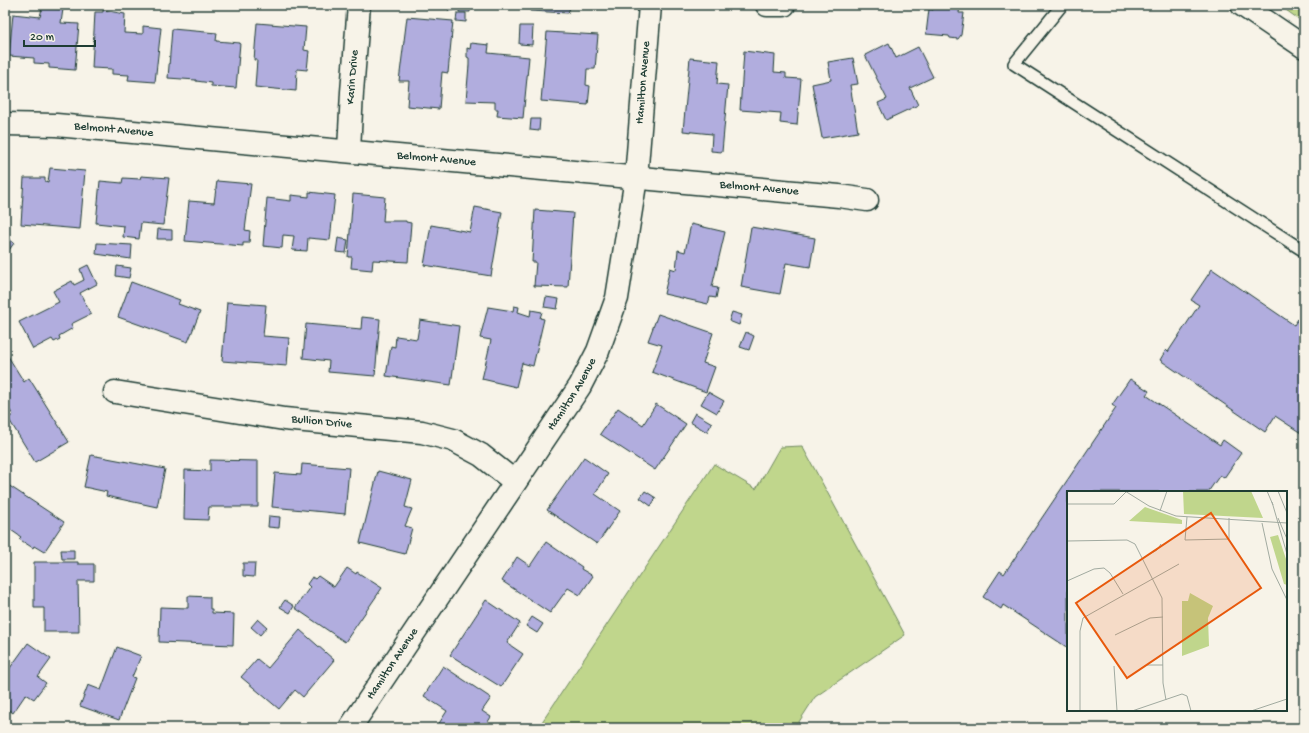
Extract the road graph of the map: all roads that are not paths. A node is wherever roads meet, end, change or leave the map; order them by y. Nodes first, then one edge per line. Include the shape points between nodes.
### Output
1 (359, 5) edge
2 (650, 5) edge
3 (767, 5) edge
4 (784, 5) edge
5 (1062, 5) edge
6 (1242, 5) edge
7 (1304, 47) edge
8 (5, 124) edge
9 (349, 150) junction
10 (636, 178) junction
11 (867, 200) dead end
12 (1304, 251) edge
13 (115, 392) dead end
14 (516, 482) junction
15 (350, 728) edge

1 - 9 street, Karin Drive
2 - 10 street, Hamilton Avenue
3 - 4 street
5 - 12 lane via 1014,64
6 - 7 street
8 - 9 street, Belmont Avenue via 56,124
9 - 10 street, Belmont Avenue
10 - 11 street, Belmont Avenue
10 - 14 street, Hamilton Avenue via 617,298 598,351 580,386
13 - 14 street, Bullion Drive via 284,419 422,432 453,440 481,455
14 - 15 street, Hamilton Avenue

